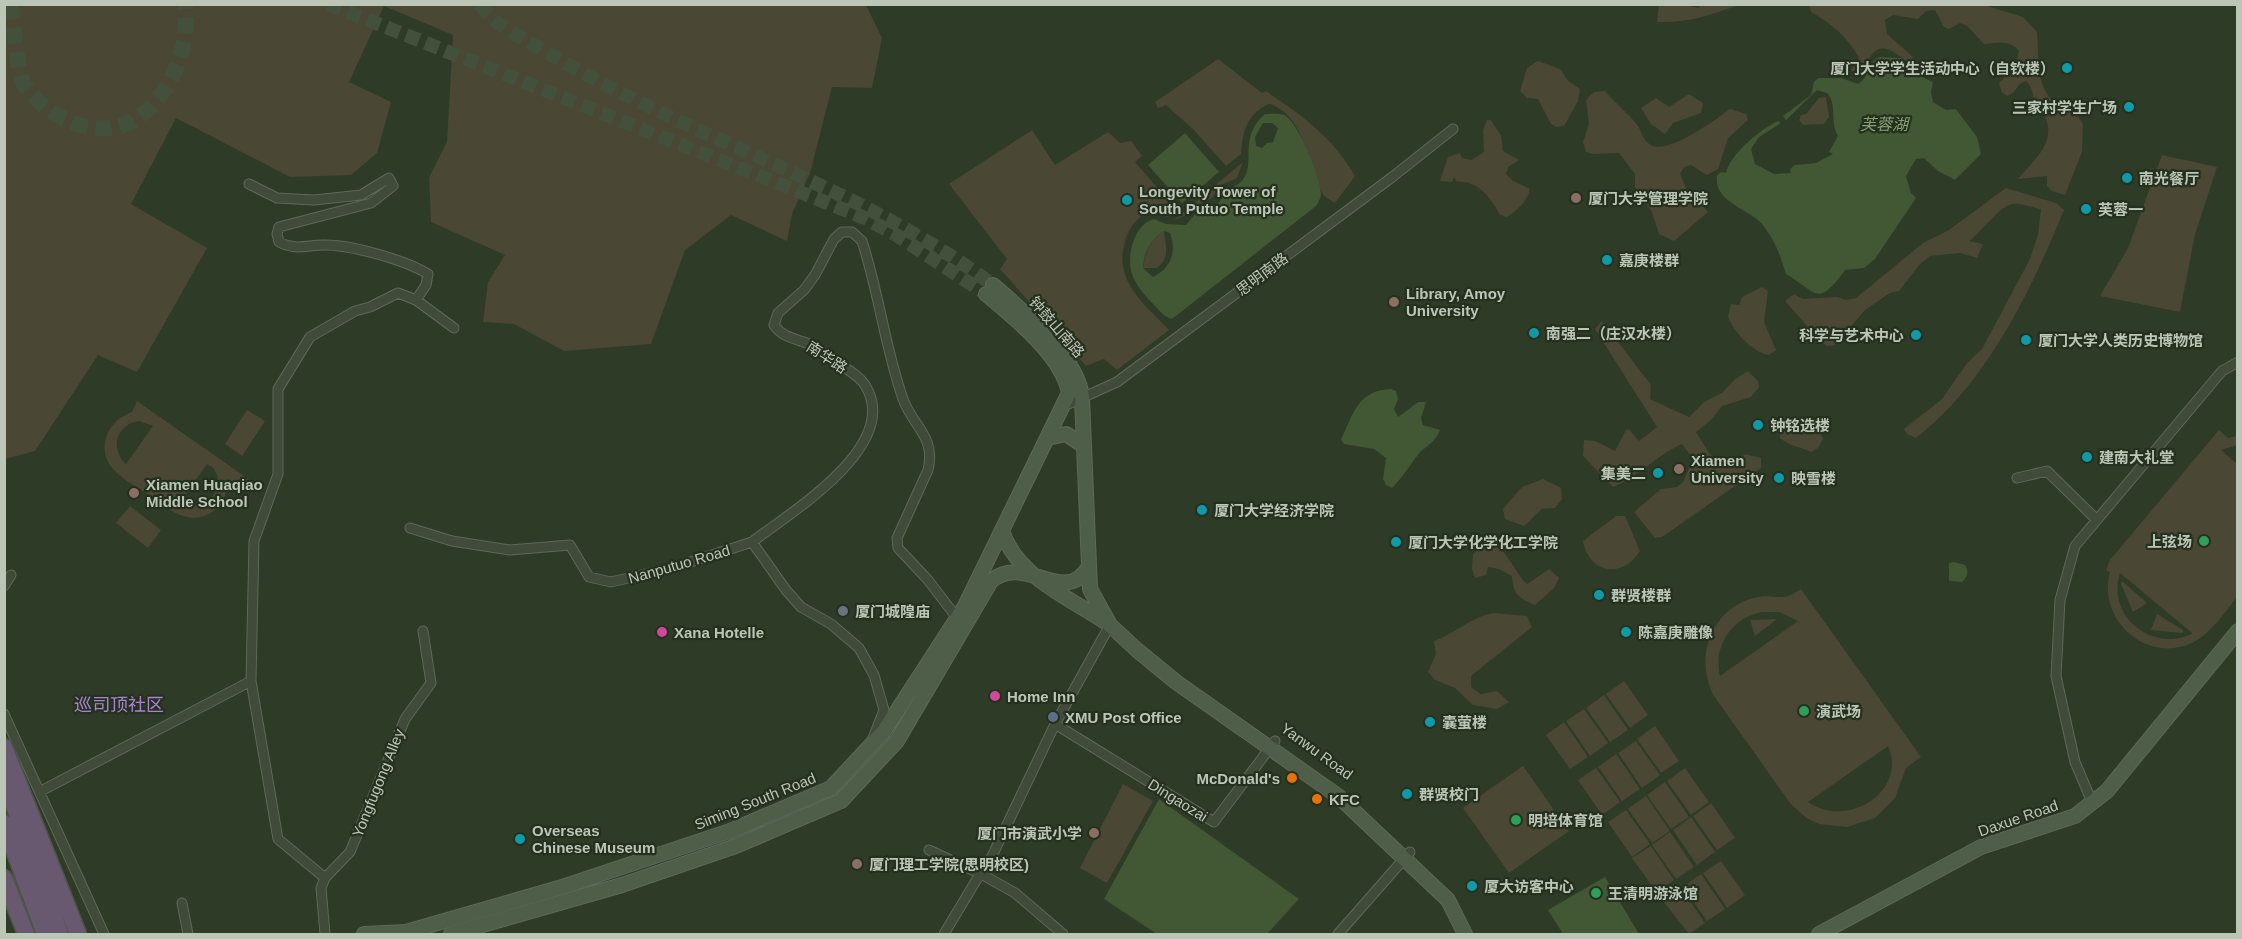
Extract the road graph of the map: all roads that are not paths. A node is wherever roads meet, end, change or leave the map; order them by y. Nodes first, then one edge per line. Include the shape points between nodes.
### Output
1 (1453, 129) dead end
2 (249, 184) dead end
3 (416, 300) junction
4 (454, 328) dead end
5 (2238, 362) edge
6 (1082, 398) junction
7 (1064, 406) junction
8 (1047, 438) junction
9 (1084, 446) junction
10 (2017, 478) dead end
11 (2097, 520) junction
12 (410, 528) dead end
13 (1002, 531) junction
14 (752, 542) junction
15 (1088, 568) junction
16 (11, 574) dead end
17 (1038, 577) junction
18 (4, 586) edge
19 (957, 618) junction
20 (1110, 625) junction
21 (423, 631) dead end
22 (2238, 631) edge
23 (251, 681) junction
24 (4, 714) edge
25 (1055, 724) junction
26 (1272, 744) junction
27 (871, 745) junction
28 (4, 747) edge
29 (4, 777) edge
30 (41, 791) junction
31 (2092, 802) junction
32 (4, 823) edge
33 (928, 850) dead end
34 (1407, 855) junction
35 (29, 869) junction
36 (982, 875) junction
37 (4, 878) edge
38 (326, 878) junction
39 (182, 903) dead end
40 (454, 917) junction
41 (26, 934) edge
42 (45, 934) edge
43 (60, 934) edge
44 (78, 934) edge
45 (104, 934) edge
46 (188, 934) edge
47 (326, 934) edge
48 (364, 934) edge
49 (457, 934) edge
50 (944, 934) edge
51 (1063, 934) edge
52 (1338, 934) edge
53 (1465, 934) edge
54 (1475, 934) edge
55 (1819, 934) edge

1 - 6 street, 思明南路 via 1117,382
2 - 3 street via 277,198 314,200 361,195 389,178 393,186 371,203 289,223 279,227 277,234 279,242 288,247 325,245 394,258 419,268 428,274
3 - 4 street
3 - 23 street via 398,293 370,308 355,311 310,337 278,389 278,474 254,541
5 - 11 street via 2222,371
6 - 7 street, 思明南路
6 - 7 main road, 钟鼓山南路 via 1079,378 1054,346 1020,309 990,290 1060,369 1069,393
6 - 9 main road, 钟鼓山南路
7 - 8 main road, Siming South Road
8 - 9 main road via 1066,434
8 - 13 main road, Siming South Road
9 - 15 main road, 钟鼓山南路
10 - 11 street via 2048,471
11 - 31 street via 2075,546 2060,600 2056,676 2075,762
12 - 14 street, Nanputuo Road via 452,541 510,550 570,545 589,577 611,582 672,568
13 - 17 main road, Yanwu Road via 1013,556
13 - 19 main road, Siming South Road
14 - 19 street, 南华路 via 840,472 867,440 872,413 865,384 816,348 785,336 774,325 778,313 815,275 834,239 842,232 852,232 862,242 872,273 903,401 928,441 928,470 897,538 898,549
14 - 27 street via 801,607 831,624 859,648 874,675 884,710
15 - 17 main road via 1076,581 1065,583
15 - 20 main road, 钟鼓山南路 via 1090,589
16 - 18 street
17 - 20 main road, Yanwu Road
17 - 49 main road via 1008,571 991,580 897,741 841,801 736,846
19 - 27 main road, Siming South Road
20 - 25 street
20 - 26 main road, Yanwu Road
21 - 38 street, Yongfugong Alley via 431,683 405,719 350,852
22 - 31 main road, Daxue Road via 2106,791
23 - 30 street
23 - 38 street via 278,839
24 - 30 street
25 - 26 street, Dingaozai via 1214,822
25 - 36 street
26 - 34 main road, Yanwu Road via 1344,789
27 - 40 main road, Siming South Road via 831,788 740,826 588,879
28 - 44 highway
29 - 35 highway
30 - 45 street
31 - 55 main road, Daxue Road via 2075,816 1981,847
32 - 35 highway
33 - 36 street
34 - 52 street
34 - 53 main road, Yanwu Road via 1448,900
34 - 54 main road, Yanwu Road via 1455,894
35 - 42 highway
35 - 43 highway
36 - 50 street
36 - 51 street via 1015,893
37 - 41 highway
38 - 47 street via 321,888
39 - 46 street
40 - 48 main road, Siming South Road via 406,932
40 - 49 main road

